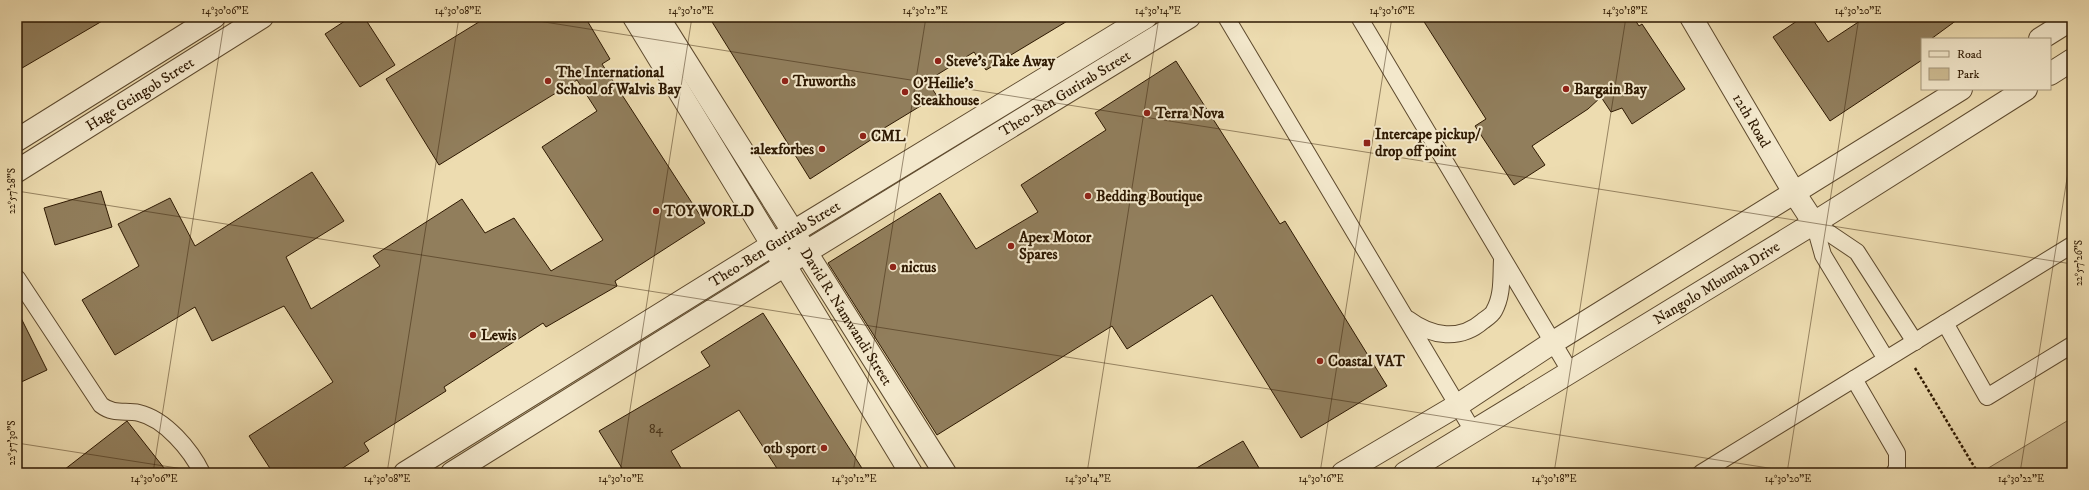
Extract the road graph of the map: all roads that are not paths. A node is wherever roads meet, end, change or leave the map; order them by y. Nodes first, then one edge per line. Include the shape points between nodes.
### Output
1 (214, 17) edge
2 (262, 17) edge
3 (634, 17) edge
4 (658, 17) edge
5 (1146, 17) edge
6 (1188, 17) edge
7 (1226, 17) edge
8 (1359, 17) edge
9 (1691, 17) edge
10 (2072, 19) edge
11 (2042, 38) edge
12 (2072, 60) edge
13 (2051, 73) edge
14 (1959, 90) edge
15 (2024, 90) edge
16 (17, 140) edge
17 (17, 171) edge
18 (1795, 194) junction
19 (1814, 222) junction
20 (793, 232) junction
21 (2072, 245) edge
22 (773, 246) junction
23 (805, 252) junction
24 (1502, 260) junction
25 (784, 265) junction
26 (17, 278) edge
27 (1404, 316) junction
28 (1945, 323) junction
29 (1552, 343) junction
30 (1909, 345) junction
31 (2072, 345) edge
32 (1886, 359) junction
33 (1570, 371) junction
34 (1854, 379) junction
35 (1458, 405) junction
36 (1473, 431) junction
37 (202, 473) edge
38 (405, 473) edge
39 (452, 473) edge
40 (911, 473) edge
41 (945, 473) edge
42 (1343, 473) edge
43 (1405, 473) edge
44 (1701, 473) edge
45 (1894, 473) edge

1 - 16 street, Hage Geingob Street
2 - 17 street, Hage Geingob Street
3 - 22 street, David R. Namwandi Street
4 - 20 street, David R. Namwandi Street
5 - 20 street, Theo-Ben Gurirab Street
6 - 23 street, Theo-Ben Gurirab Street
7 - 27 lane
8 - 24 lane
9 - 18 street, 12th Road
10 - 11 street
12 - 13 street
14 - 18 street
15 - 19 street, Nangolo Mbumba Drive
18 - 19 street, 12th Road
18 - 29 street
19 - 30 lane via 1857,252
19 - 32 lane via 1823,255
19 - 33 street, Nangolo Mbumba Drive
20 - 22 street, Theo-Ben Gurirab Street
20 - 23 street, David R. Namwandi Street
21 - 28 lane
22 - 25 street, David R. Namwandi Street
22 - 38 street, Theo-Ben Gurirab Street
23 - 25 street, Theo-Ben Gurirab Street
23 - 41 street, David R. Namwandi Street
24 - 27 lane via 1501,295 1494,312 1473,330 1453,334 1432,333
24 - 29 lane
25 - 39 street, Theo-Ben Gurirab Street
25 - 40 street, David R. Namwandi Street
26 - 37 lane via 102,405 116,412 139,413 159,421 194,457
27 - 35 lane
28 - 30 lane
28 - 31 lane via 1986,397
29 - 33 lane
29 - 35 street
30 - 32 lane
32 - 34 lane
33 - 36 street, Nangolo Mbumba Drive
34 - 44 lane
34 - 45 lane via 1897,452 1897,468
35 - 36 lane
35 - 42 street
36 - 43 street, Nangolo Mbumba Drive

